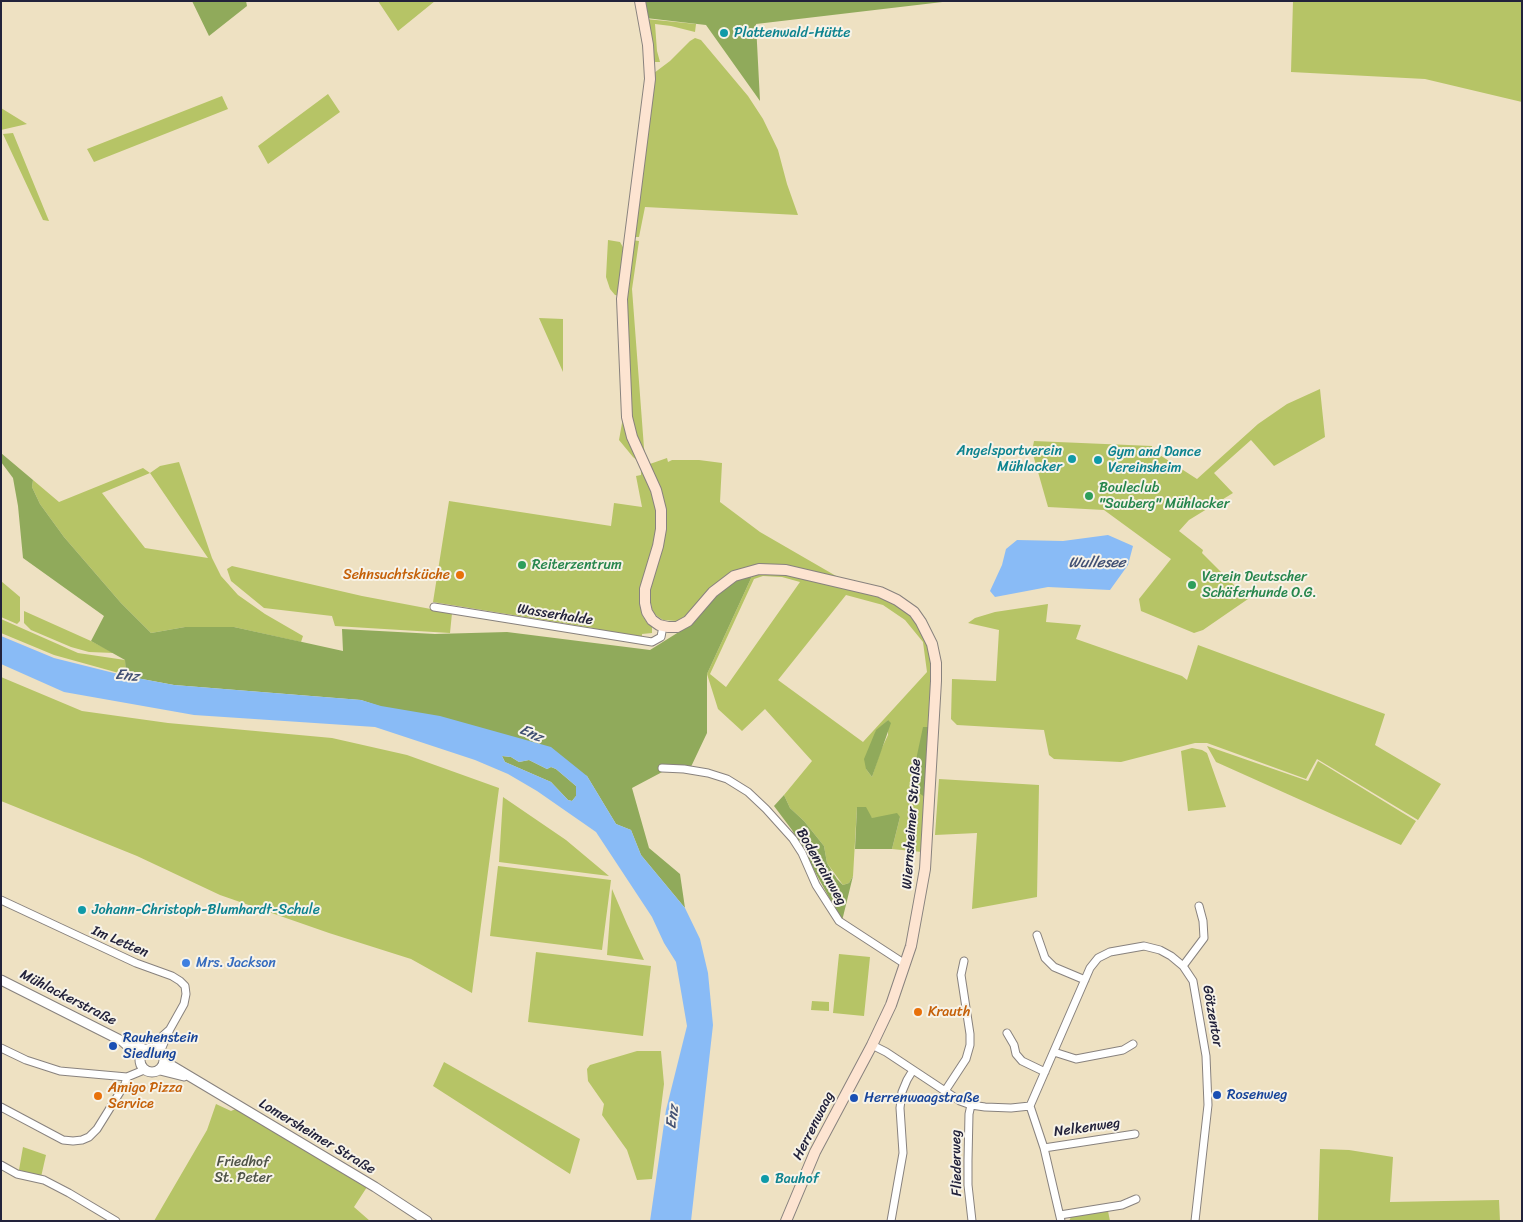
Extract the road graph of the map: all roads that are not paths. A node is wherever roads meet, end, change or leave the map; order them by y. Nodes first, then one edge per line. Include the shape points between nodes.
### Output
1 (640, 1) edge
2 (434, 607) dead end
3 (663, 626) junction
4 (662, 768) dead end
5 (1, 900) edge
6 (1199, 906) dead end
7 (1037, 935) dead end
8 (964, 961) dead end
9 (905, 964) junction
10 (1183, 966) junction
11 (1, 980) edge
12 (1085, 980) junction
13 (1007, 1033) dead end
14 (122, 1041) junction
15 (1133, 1044) dead end
16 (872, 1045) junction
17 (1, 1048) edge
18 (154, 1050) junction
19 (1054, 1052) junction
20 (140, 1058) junction
21 (164, 1061) junction
22 (144, 1070) junction
23 (160, 1070) junction
24 (913, 1070) junction
25 (1045, 1072) junction
26 (127, 1077) junction
27 (192, 1078) junction
28 (945, 1091) junction
29 (971, 1105) junction
30 (1030, 1106) junction
31 (1, 1107) edge
32 (1135, 1134) dead end
33 (1044, 1148) junction
34 (1, 1165) edge
35 (1136, 1199) dead end
36 (1060, 1218) edge
37 (116, 1221) edge
38 (427, 1221) edge
39 (786, 1221) edge
40 (891, 1221) edge
41 (972, 1221) edge
42 (1195, 1221) edge

1 - 3 main road via 650,79 625,267 623,329 627,417 656,490 661,516 658,546 646,584 644,603 652,620
2 - 3 street, Wasserhalde via 652,642 661,637
3 - 9 main road, Wiernsheimer Straße via 677,627 688,621 713,592 734,576 759,569 786,570 874,591 898,600 914,612 932,644 936,681 925,869
4 - 9 street, Bodenrainweg via 708,774 748,792 793,839 839,921
5 - 18 street, Im Letten via 180,981 185,986 184,1004
6 - 10 street via 1204,938
7 - 12 street via 1045,958 1054,967
8 - 28 street via 961,975 970,1045 966,1059
9 - 16 main road, Wiernsheimer Straße via 891,1005
10 - 12 street, Götzentor via 1166,953 1152,948 1128,948 1098,958
10 - 42 street, Götzentor via 1193,981 1209,1087
11 - 14 street, Mühlackerstraße
12 - 19 street, Götzentor
13 - 25 street via 1022,1061
14 - 18 street, Mühlackerstraße
14 - 20 street, Mühlackerstraße
15 - 19 street via 1123,1050 1076,1059
16 - 24 street
16 - 39 main road, Herrenwaag via 815,1152
17 - 26 street via 60,1071
18 - 20 street
18 - 21 street
19 - 25 street, Götzentor
20 - 22 street
21 - 23 street
21 - 27 street, Lomersheimer Straße
22 - 23 street
22 - 26 street
23 - 27 street, Lomersheimer Straße
24 - 28 street
24 - 40 street via 902,1092 903,1153
25 - 30 street, Götzentor
26 - 31 street via 98,1129 82,1140 63,1140
27 - 38 street, Lomersheimer Straße
28 - 29 street
29 - 30 street
29 - 41 street, Fliederweg via 968,1176
30 - 33 street
32 - 33 street, Nelkenweg
33 - 36 street
34 - 37 street via 17,1174 44,1180
35 - 36 street

